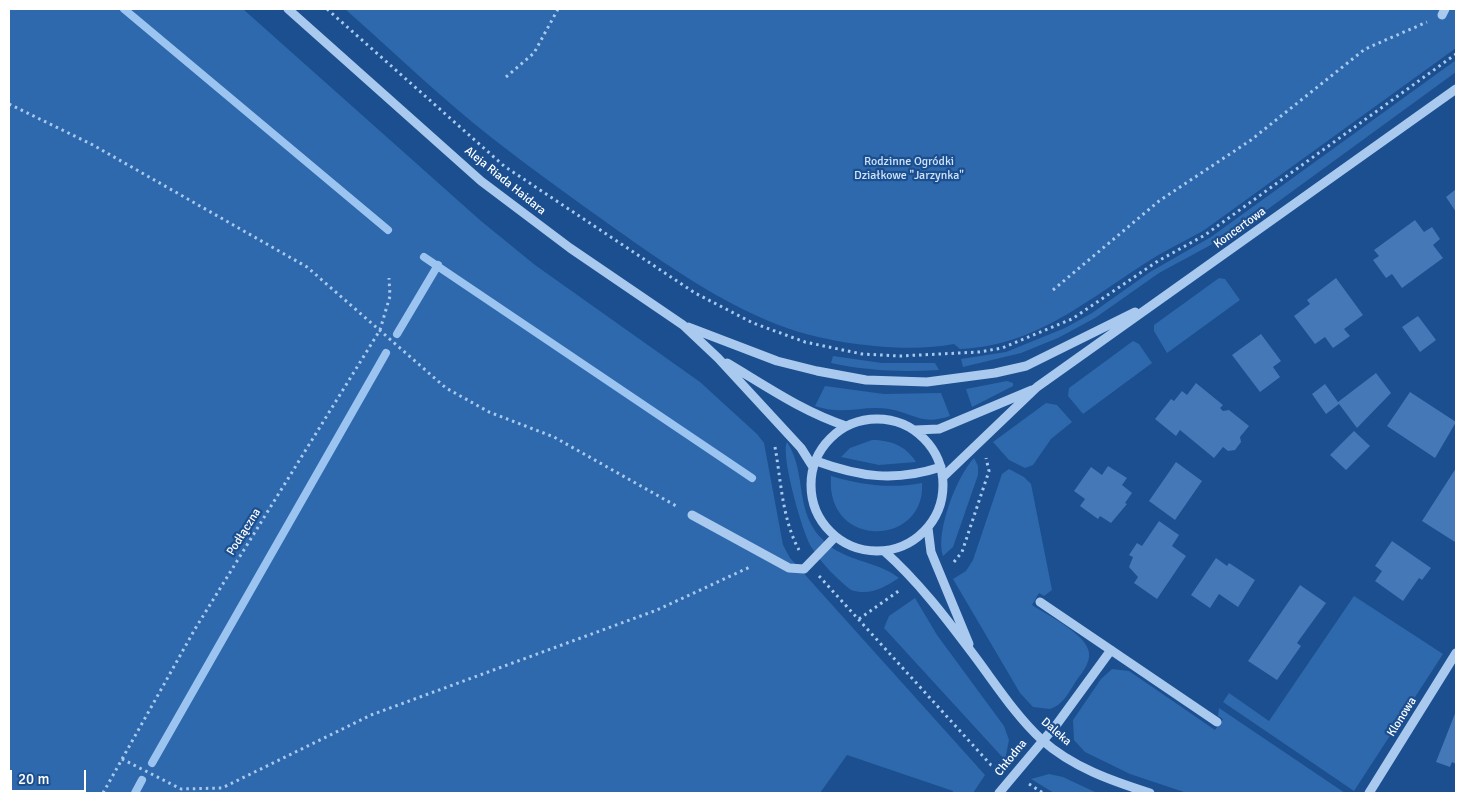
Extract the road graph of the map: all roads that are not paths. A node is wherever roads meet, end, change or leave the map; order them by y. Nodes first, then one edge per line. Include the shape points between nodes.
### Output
1 (288, 9) edge
2 (1456, 89) edge
3 (1161, 299) junction
4 (683, 325) junction
5 (718, 358) junction
6 (1037, 387) junction
7 (846, 426) junction
8 (915, 430) junction
9 (814, 464) junction
10 (941, 467) junction
11 (943, 477) junction
12 (692, 515) road end
13 (928, 528) junction
14 (836, 537) junction
15 (884, 551) junction
16 (1040, 602) dead end
17 (1111, 650) junction
18 (1456, 653) edge
19 (973, 654) junction
20 (1216, 722) dead end
21 (1042, 740) junction
22 (999, 793) edge
23 (1150, 793) edge
24 (1369, 793) edge

1 - 4 street, Aleja Riada Haidara via 481,181 570,248
2 - 3 street, Koncertowa
3 - 4 street via 1026,366 927,382 866,380 817,371 777,361
3 - 6 street, Koncertowa
4 - 5 street, Aleja Riada Haidara
5 - 7 street, Aleja Riada Haidara via 801,407
5 - 9 street, Aleja Riada Haidara
6 - 8 street, Koncertowa via 940,429
6 - 11 street, Koncertowa
7 - 8 street via 869,418 882,418
7 - 9 street via 831,436
8 - 10 street via 934,451
9 - 10 street via 870,476 917,474
9 - 14 street via 811,493 814,506
10 - 11 street
11 - 13 street via 940,504
12 - 14 street via 789,568 804,569
13 - 15 street via 900,547
13 - 19 street, Daleka via 931,552
14 - 15 street via 859,549
15 - 19 street, Daleka via 902,567
16 - 17 street
17 - 20 street
17 - 21 street, Chłodna
18 - 24 street, Klonowa
19 - 21 street, Daleka via 1012,707
21 - 22 street, Chłodna
21 - 23 street, Daleka via 1094,773

